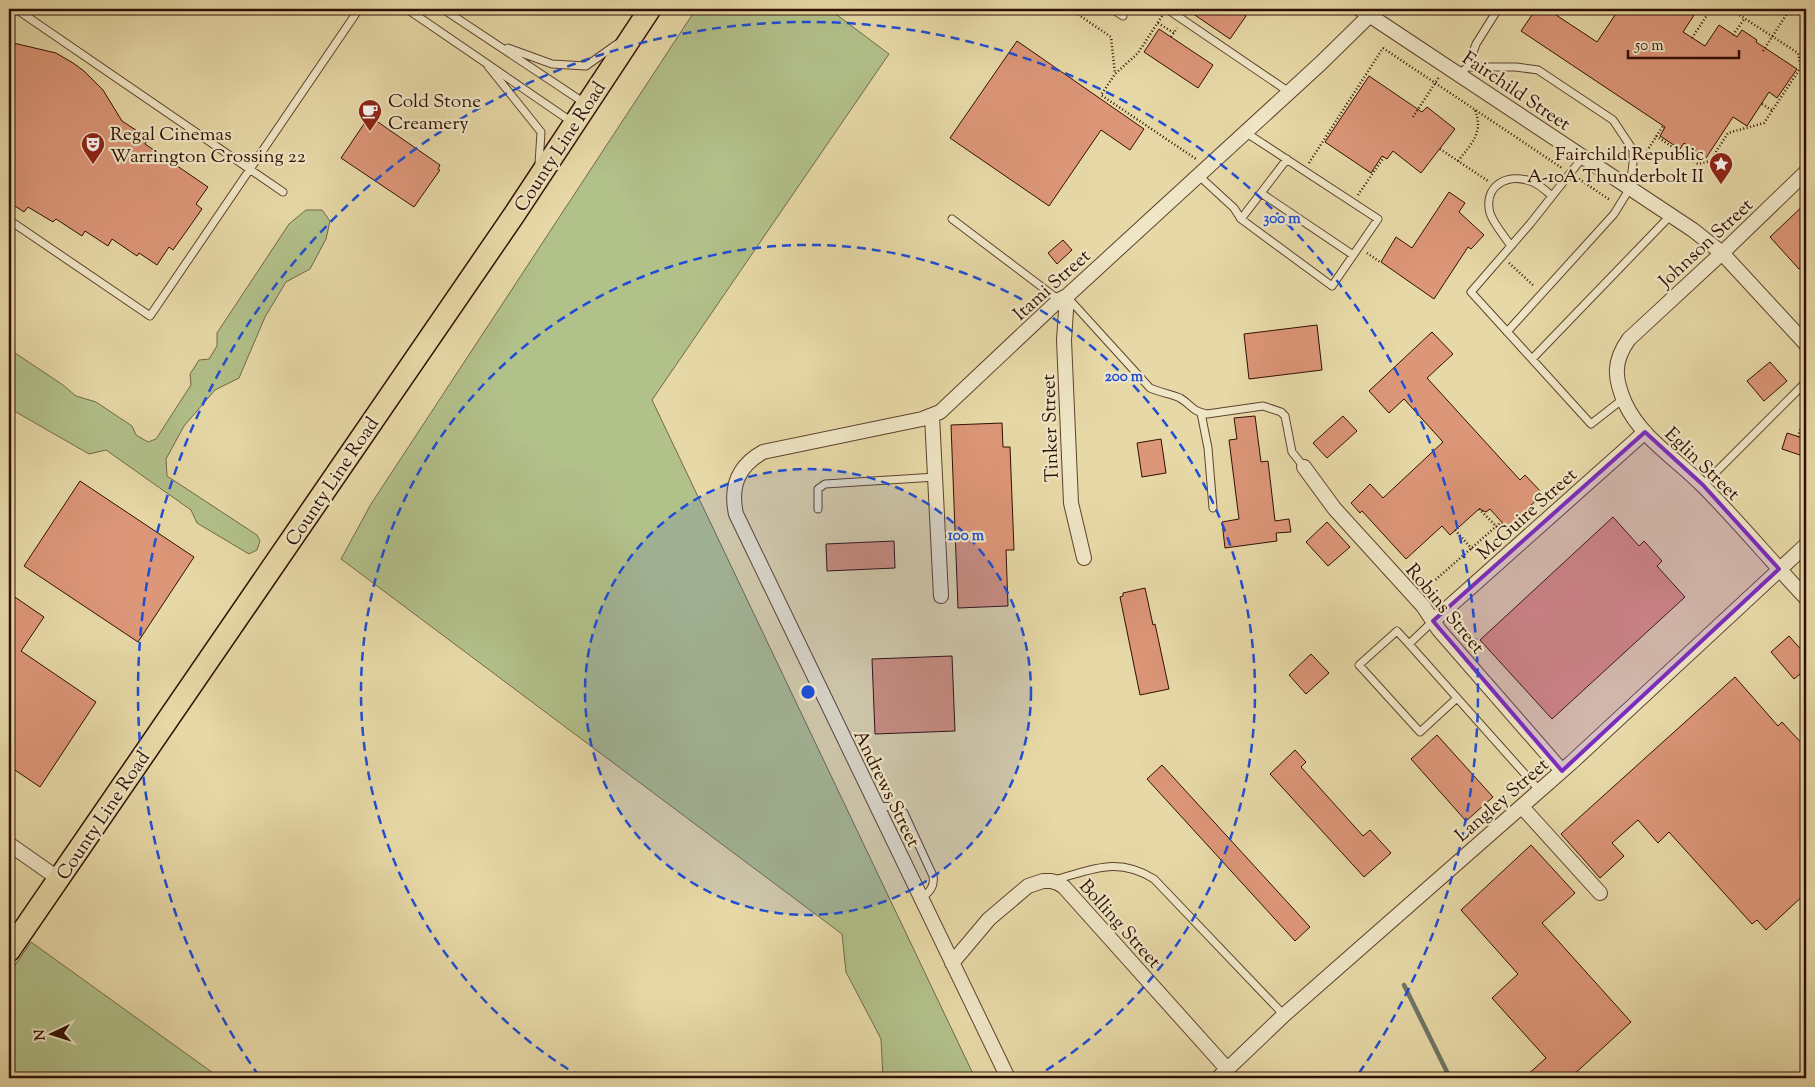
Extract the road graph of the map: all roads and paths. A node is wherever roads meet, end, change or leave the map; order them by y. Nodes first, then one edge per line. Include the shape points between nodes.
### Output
1 (16, 9) edge
2 (359, 9) edge
3 (407, 9) edge
4 (443, 9) edge
5 (1078, 9) edge
6 (1112, 9) edge
7 (1498, 9) edge
8 (1711, 9) edge
9 (1730, 9) edge
10 (1790, 9) edge
11 (1170, 11) dead end
12 (1368, 11) edge
13 (645, 16) edge
14 (1123, 16) dead end
15 (1163, 16) dead end
16 (1745, 18) junction
17 (1158, 23) junction
18 (1174, 33) dead end
19 (1397, 34) junction
20 (1733, 35) dead end
21 (1772, 36) junction
22 (1692, 38) dead end
23 (496, 44) junction
24 (1383, 48) junction
25 (1763, 51) dead end
26 (483, 60) junction
27 (1446, 66) junction
28 (1463, 70) junction
29 (1115, 74) junction
30 (1435, 83) junction
31 (1289, 92) junction
32 (586, 104) junction
33 (1762, 104) dead end
34 (1474, 109) junction
35 (1773, 111) junction
36 (1413, 118) dead end
37 (574, 123) junction
38 (1663, 126) dead end
39 (1245, 132) junction
40 (1656, 136) junction
41 (1384, 157) dead end
42 (1583, 157) junction
43 (1287, 159) junction
44 (1458, 161) dead end
45 (250, 169) junction
46 (1304, 170) junction
47 (1203, 171) junction
48 (1806, 172) edge
49 (1570, 173) junction
50 (1632, 174) junction
51 (1630, 188) junction
52 (283, 192) dead end
53 (1261, 193) junction
54 (1552, 196) junction
55 (1352, 203) junction
56 (1620, 206) junction
57 (514, 215) junction
58 (1671, 215) junction
59 (952, 219) dead end
60 (1241, 219) junction
61 (9, 220) edge
62 (1359, 246) junction
63 (1511, 246) junction
64 (1722, 253) junction
65 (1353, 255) junction
66 (1380, 262) dead end
67 (1063, 298) junction
68 (1507, 332) junction
69 (1629, 339) joint
70 (1806, 344) edge
71 (1532, 359) junction
72 (1806, 382) edge
73 (1624, 398) junction
74 (1202, 413) junction
75 (932, 416) junction
76 (1806, 419) edge
77 (1644, 432) junction
78 (1798, 437) dead end
79 (1304, 467) joint
80 (936, 477) junction
81 (1703, 485) junction
82 (1213, 508) dead end
83 (818, 509) dead end
84 (1479, 509) dead end
85 (736, 514) joint
86 (1496, 527) junction
87 (1517, 528) dead end
88 (1456, 530) dead end
89 (1806, 545) edge
90 (1472, 549) junction
91 (1084, 558) dead end
92 (1779, 569) junction
93 (941, 596) dead end
94 (1416, 598) junction
95 (1806, 598) edge
96 (1433, 621) junction
97 (1408, 644) junction
98 (1457, 698) junction
99 (1562, 771) junction
100 (1540, 791) junction
101 (875, 806) junction
102 (1522, 807) junction
103 (9, 844) edge
104 (59, 878) junction
105 (1051, 881) junction
106 (1600, 893) dead end
107 (921, 899) junction
108 (9, 951) edge
109 (952, 963) junction
110 (1284, 1015) junction
111 (1223, 1074) edge
112 (1008, 1078) edge

1 - 45 lane
2 - 45 lane
3 - 26 lane
4 - 23 lane
5 - 29 path via 1076,13 1111,37
6 - 14 lane
7 - 28 lane
8 - 22 path
9 - 16 path
10 - 21 path
11 - 31 lane
12 - 19 street, Fairchild Street
12 - 31 street, Itami Street
13 - 23 lane via 611,49 586,66 552,64
13 - 32 main road, County Line Road
15 - 17 path
16 - 20 path
16 - 21 path
17 - 18 path
17 - 29 path via 1138,53
19 - 24 path
19 - 27 street, Fairchild Street
21 - 25 path
21 - 35 path via 1798,53 1801,68
23 - 32 lane
24 - 30 path
24 - 46 path
26 - 37 lane
26 - 57 lane via 541,132 539,166
27 - 28 street, Fairchild Street
27 - 30 path
28 - 42 street, Fairchild Street
28 - 50 lane via 1516,67 1538,70 1613,120 1633,150
29 - 47 path via 1101,94
30 - 34 path
30 - 36 path
31 - 39 street, Itami Street
32 - 37 main road, County Line Road
33 - 35 path
34 - 44 path via 1478,119 1477,136
34 - 49 path
35 - 40 path via 1764,123 1728,133 1710,161 1698,164
37 - 57 main road, County Line Road
38 - 40 path
39 - 43 lane
39 - 47 street, Itami Street
40 - 50 path
41 - 55 path
42 - 49 lane
42 - 51 street, Fairchild Street
43 - 46 lane
43 - 53 lane
45 - 52 lane
45 - 61 lane via 150,316
46 - 55 lane
47 - 60 lane
47 - 67 street, Itami Street
48 - 64 street, Johnson Street
49 - 54 lane
49 - 56 path
50 - 51 lane
51 - 56 lane
51 - 58 street, Fairchild Street
53 - 60 lane
53 - 65 lane
54 - 63 lane
54 - 63 lane via 1532,181 1514,177 1498,183 1490,196 1490,213
55 - 62 lane via 1378,219
56 - 68 lane
57 - 104 main road, County Line Road
58 - 64 street, Fairchild Street
58 - 71 lane
59 - 67 lane
60 - 65 lane via 1332,286
62 - 65 lane
62 - 66 path
63 - 68 lane via 1471,292
64 - 69 street, Johnson Street
64 - 70 street, Fairchild Street
67 - 74 lane via 1150,388 1180,398
67 - 75 street, Itami Street
67 - 91 street, Tinker Street via 1071,503
68 - 71 lane
69 - 73 street, Eglin Street via 1616,363
71 - 73 lane via 1592,424
72 - 81 lane
73 - 77 street, Eglin Street
74 - 79 lane via 1263,406 1277,409 1285,416 1292,452
74 - 82 lane
75 - 80 street
75 - 85 street, Itami Street via 763,452 746,463 737,478
76 - 78 path via 1804,416
77 - 81 street, Eglin Street
77 - 96 street, McGuire Street
79 - 94 street, Robins Street via 1334,508
80 - 83 lane via 825,484 818,489
80 - 93 street
81 - 92 street, Eglin Street
84 - 86 path
85 - 101 street, Andrews Street
86 - 87 path via 1500,523 1510,534
86 - 90 path
88 - 90 path
89 - 92 street, Langley Street
90 - 94 path
92 - 95 street, Eglin Street
92 - 99 street, Langley Street
94 - 96 street, Robins Street
96 - 97 lane
96 - 99 street, Robins Street
97 - 98 lane
97 - 98 lane via 1397,631 1359,665 1420,732
98 - 100 lane
99 - 100 street, Langley Street
100 - 102 street, Langley Street
101 - 107 street, Andrews Street
101 - 107 lane via 897,806 904,813 933,876 932,889
102 - 106 street
102 - 110 street, Langley Street
103 - 104 street
104 - 108 main road, County Line Road
105 - 109 street, Bolling Street via 1028,886 989,919
105 - 110 lane via 1107,866 1131,867 1154,878
105 - 111 street, Bolling Street via 1064,888
107 - 109 street, Andrews Street
109 - 112 street, Andrews Street
110 - 111 street, Langley Street

